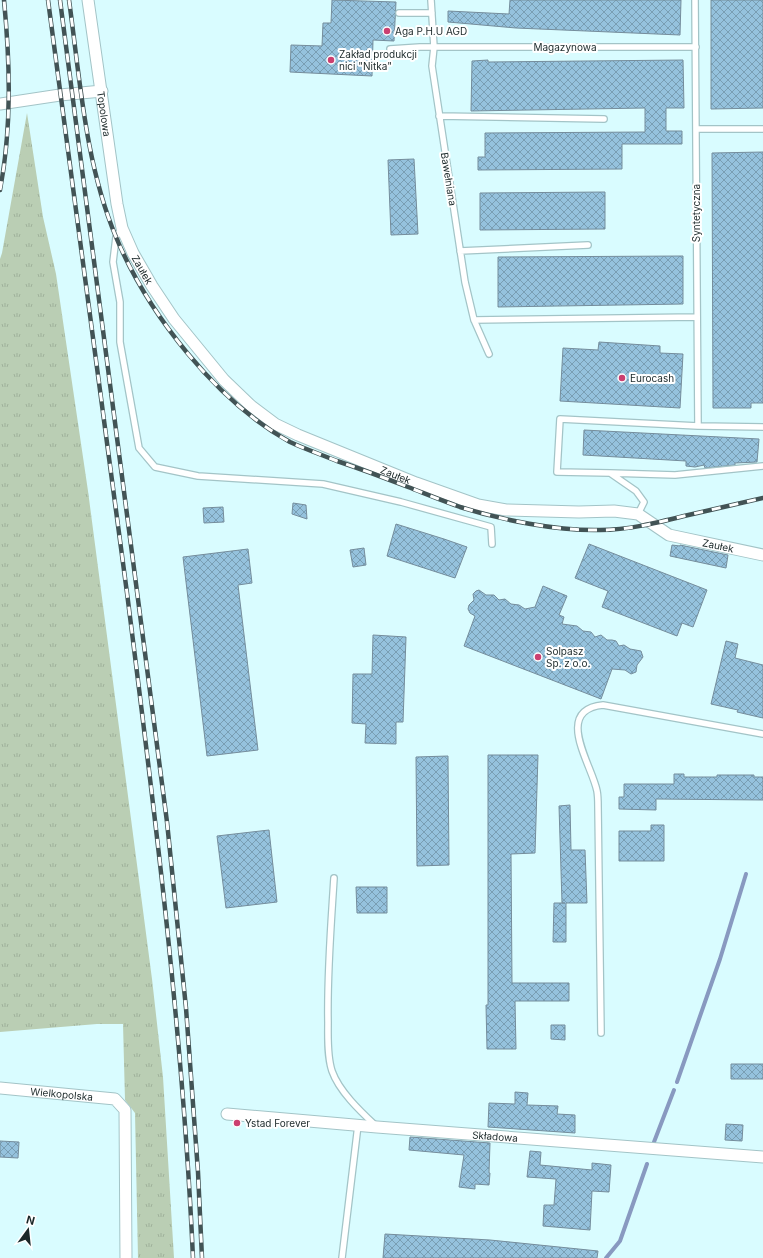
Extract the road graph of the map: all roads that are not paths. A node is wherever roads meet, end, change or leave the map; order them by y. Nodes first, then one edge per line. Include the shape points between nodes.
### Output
1 (88, 0) edge
2 (431, 0) edge
3 (695, 0) edge
4 (400, 13) dead end
5 (432, 13) junction
6 (696, 46) junction
7 (434, 47) junction
8 (390, 48) dead end
9 (102, 91) junction
10 (0, 104) edge
11 (440, 116) junction
12 (604, 119) dead end
13 (696, 129) junction
14 (763, 129) edge
15 (122, 228) junction
16 (588, 245) dead end
17 (460, 251) junction
18 (697, 317) junction
19 (474, 320) junction
20 (489, 354) dead end
21 (698, 426) junction
22 (763, 427) edge
23 (763, 466) edge
24 (610, 473) junction
25 (638, 514) junction
26 (492, 544) dead end
27 (763, 555) edge
28 (763, 734) edge
29 (334, 878) dead end
30 (601, 1033) dead end
31 (0, 1088) edge
32 (227, 1114) dead end
33 (358, 1125) junction
34 (377, 1127) junction
35 (763, 1157) edge
36 (126, 1258) edge
37 (342, 1258) edge

1 - 9 street, Topolowa
2 - 5 lane, Bawełniana
3 - 6 lane, Syntetyczna
4 - 5 lane
5 - 7 lane, Bawełniana
6 - 7 lane, Magazynowa
6 - 13 lane, Syntetyczna
7 - 8 lane, Magazynowa
7 - 11 lane, Bawełniana via 432,66
9 - 10 street
9 - 15 street, Topolowa
11 - 12 lane
11 - 17 lane, Bawełniana
13 - 14 lane
13 - 18 lane, Syntetyczna
15 - 25 street, Zaułek via 152,286 196,348 224,380 275,424 298,436 478,505 506,510 614,511
15 - 26 lane via 116,237 113,262 120,302 120,342 139,448 155,467 198,476 323,484 491,527
16 - 17 lane
17 - 19 lane, Bawełniana
18 - 19 lane
18 - 21 lane, Syntetyczna
19 - 20 lane, Bawełniana
21 - 22 lane
21 - 24 lane via 560,419 557,472
23 - 24 lane via 675,475
24 - 25 lane via 636,491 644,502
25 - 27 street, Zaułek via 669,535
28 - 30 lane via 603,705 592,706 582,715 578,726 579,742 597,791 598,807
29 - 34 lane via 328,991 329,1058 338,1083
31 - 36 street, Wielkopolska via 115,1099 122,1105 125,1110
32 - 33 street, Składowa
33 - 34 street, Składowa
33 - 37 lane
34 - 35 street, Składowa

